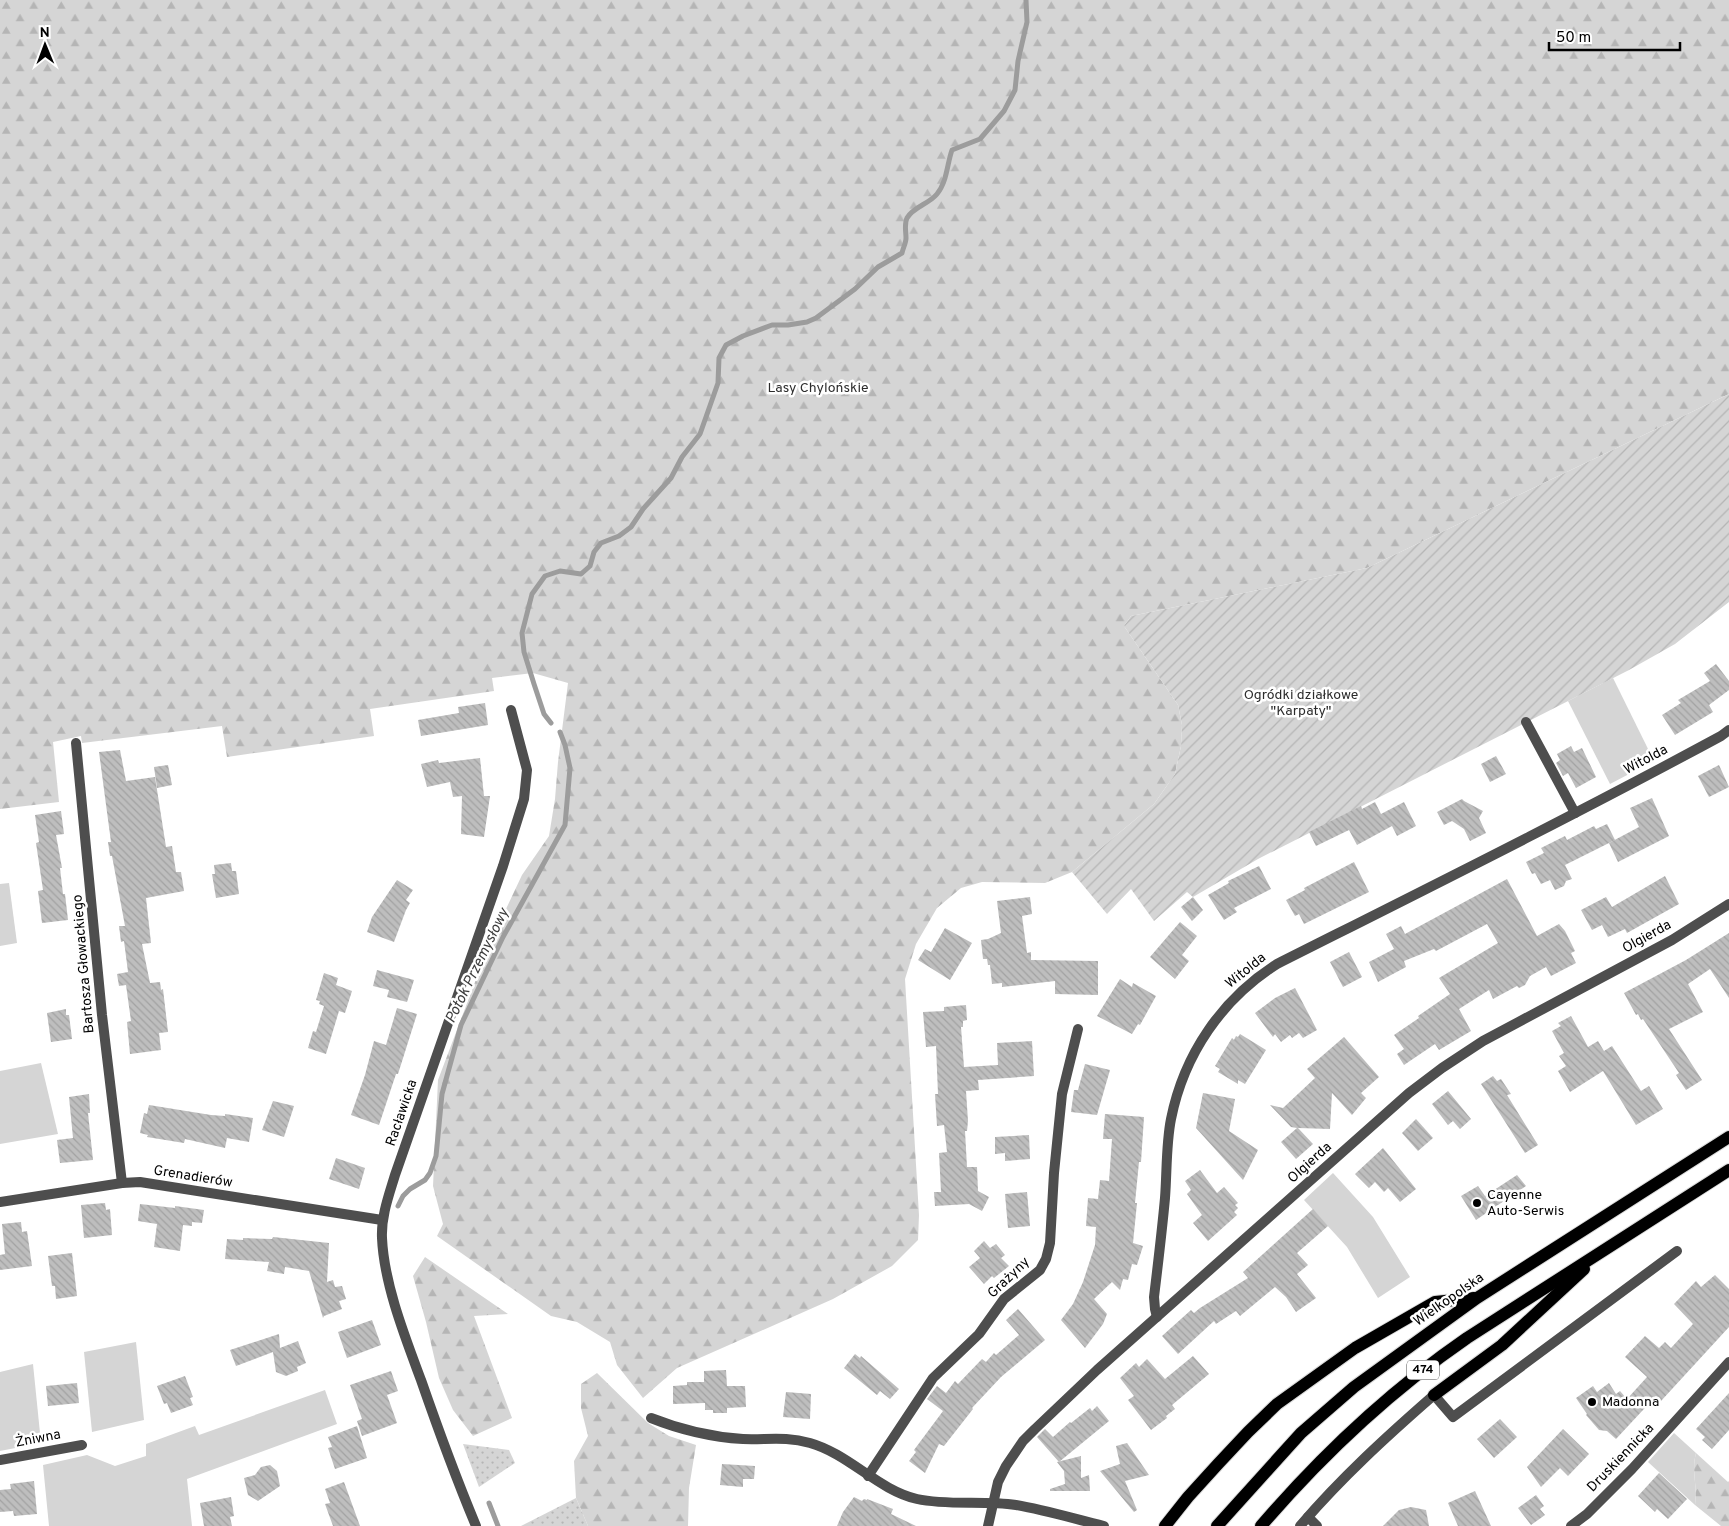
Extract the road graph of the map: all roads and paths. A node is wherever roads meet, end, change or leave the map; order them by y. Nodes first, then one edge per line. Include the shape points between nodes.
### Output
1 (511, 710) dead end
2 (1526, 722) dead end
3 (1729, 730) edge
4 (76, 743) dead end
5 (1575, 813) junction
6 (1729, 904) edge
7 (1078, 1029) dead end
8 (1729, 1137) edge
9 (1729, 1170) edge
10 (122, 1183) junction
11 (0, 1202) edge
12 (382, 1220) junction
13 (1610, 1245) junction
14 (1678, 1251) dead end
15 (1477, 1298) junction
16 (1157, 1317) junction
17 (1729, 1362) edge
18 (1434, 1395) junction
19 (651, 1418) dead end
20 (82, 1445) dead end
21 (0, 1460) edge
22 (868, 1476) junction
23 (993, 1503) junction
24 (1308, 1517) junction
25 (476, 1526) edge
26 (988, 1526) edge
27 (1104, 1526) edge
28 (1166, 1526) edge
29 (1217, 1526) edge
30 (1261, 1526) edge
31 (1300, 1526) edge
32 (1317, 1526) edge
33 (1571, 1526) edge

1 - 12 street, Racławicka via 528,770 524,799
2 - 5 street
3 - 5 street, Witolda
4 - 10 street, Bartosza Głowackiego
5 - 16 street, Witolda via 1277,964 1240,991 1221,1012 1197,1047 1184,1074 1172,1115 1154,1296
6 - 16 street, Olgierda via 1672,940 1506,1028 1442,1068 1379,1119
7 - 22 street, Grażyny via 1062,1094 1046,1259 1040,1270 1004,1299 979,1334 933,1378
8 - 15 main road, Wielkopolska / 474
9 - 13 main road, 474
10 - 11 street, Grenadierów
10 - 12 street, Grenadierów via 140,1182
12 - 25 street, Racławicka via 384,1262 395,1306
13 - 18 main road via 1502,1345
13 - 30 main road, 474 via 1429,1364 1338,1444
14 - 18 street via 1453,1417
15 - 28 main road via 1435,1302 1355,1348 1300,1387 1248,1432
15 - 29 main road, Wielkopolska / 474 via 1326,1410 1268,1467
16 - 23 street, Olgierda via 1023,1441 998,1482
17 - 33 street, Druskiennicka via 1632,1469
18 - 24 street via 1390,1433
19 - 22 street via 688,1432 744,1439 768,1437 812,1444
20 - 21 street, Żniwna
22 - 23 street via 916,1499
23 - 26 street, Olgierda
23 - 27 street
24 - 31 street
24 - 32 street

